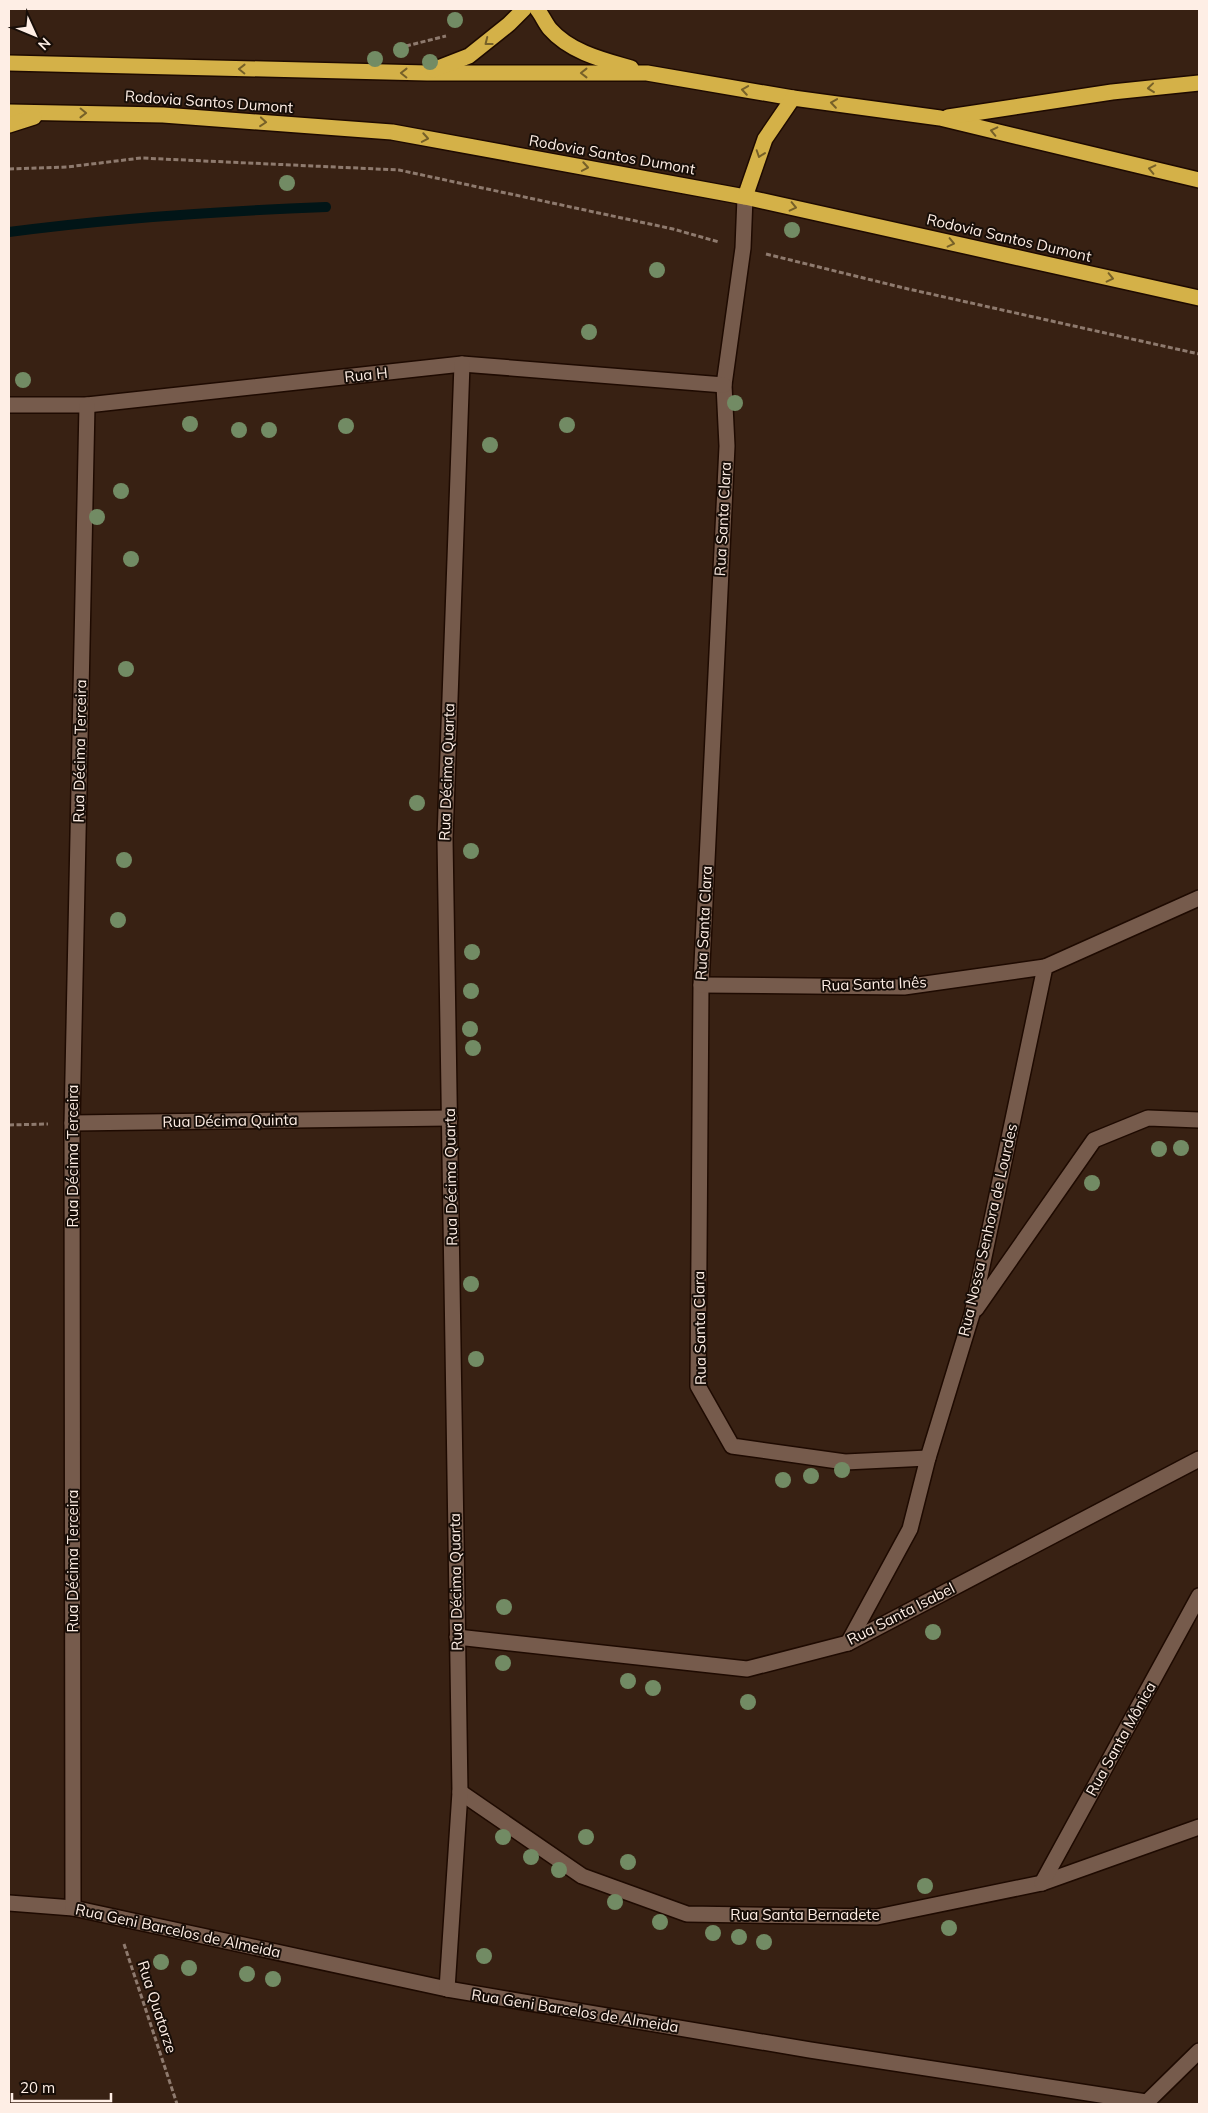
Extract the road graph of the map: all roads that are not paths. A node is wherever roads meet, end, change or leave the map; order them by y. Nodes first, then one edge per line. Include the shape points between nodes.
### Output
1 (524, 9) edge
2 (537, 9) edge
3 (9, 63) edge
4 (426, 73) junction
5 (647, 73) junction
6 (1199, 83) edge
7 (793, 98) junction
8 (9, 112) edge
9 (52, 112) junction
10 (940, 118) junction
11 (9, 125) edge
12 (1199, 180) edge
13 (745, 197) junction
14 (1199, 298) edge
15 (462, 364) junction
16 (724, 385) junction
17 (9, 405) edge
18 (87, 405) junction
19 (1199, 898) edge
20 (1045, 967) junction
21 (701, 985) junction
22 (450, 1118) junction
23 (1199, 1120) edge
24 (72, 1123) junction
25 (972, 1314) junction
26 (928, 1458) junction
27 (1199, 1459) edge
28 (1199, 1596) edge
29 (1193, 1618) edge
30 (457, 1637) junction
31 (848, 1643) junction
32 (460, 1792) junction
33 (1199, 1826) edge
34 (1042, 1882) junction
35 (9, 1903) edge
36 (73, 1908) junction
37 (447, 1989) junction
38 (1199, 2051) edge
39 (1145, 2103) edge

1 -> 4 highway via 469,56
2 - 5 highway via 561,39 579,50
4 -> 3 highway, Rodovia Santos Dumont
5 -> 4 highway, Rodovia Santos Dumont
7 -> 5 highway, Rodovia Santos Dumont
6 -> 10 highway via 1112,92
10 -> 7 highway, Rodovia Santos Dumont
7 -> 13 highway via 766,138
8 - 9 highway, Rodovia Santos Dumont
9 - 11 highway
9 -> 13 highway, Rodovia Santos Dumont via 163,114 392,132
12 -> 10 highway, Rodovia Santos Dumont
13 -> 14 highway, Rodovia Santos Dumont
13 - 16 street, Rua Santa Clara via 743,248
15 - 16 street, Rua H
15 - 18 street, Rua H
15 - 22 street, Rua Décima Quarta via 445,838
16 - 21 street, Rua Santa Clara via 726,456
17 - 18 street, Rua H
18 - 24 street, Rua Décima Terceira
19 - 20 street
20 - 21 street, Rua Santa Inês via 904,987
20 - 25 street, Rua Nossa Senhora de Lourdes
21 - 26 street, Rua Santa Clara via 698,1386 732,1446 846,1462
22 - 24 street, Rua Décima Quinta
22 - 30 street, Rua Décima Quarta
23 - 25 street via 1148,1118 1094,1140
24 - 36 street, Rua Décima Terceira
25 - 26 street, Rua Nossa Senhora de Lourdes
26 - 31 street, Rua Nossa Senhora de Lourdes via 910,1529
27 - 31 street, Rua Santa Isabel
28 - 29 street, Rua Santa Mônica
29 - 34 street, Rua Santa Mônica
30 - 31 street, Rua Santa Isabel via 747,1669
30 - 32 street, Rua Décima Quarta
32 - 34 street, Rua Santa Bernadete via 582,1876 687,1914 878,1917
32 - 37 street, Rua Décima Quarta
33 - 34 street, Rua Santa Bernadete
35 - 36 street, Rua Geni Barcelos de Almeida
36 - 37 street, Rua Geni Barcelos de Almeida
37 - 39 street, Rua Geni Barcelos de Almeida
38 - 39 street

